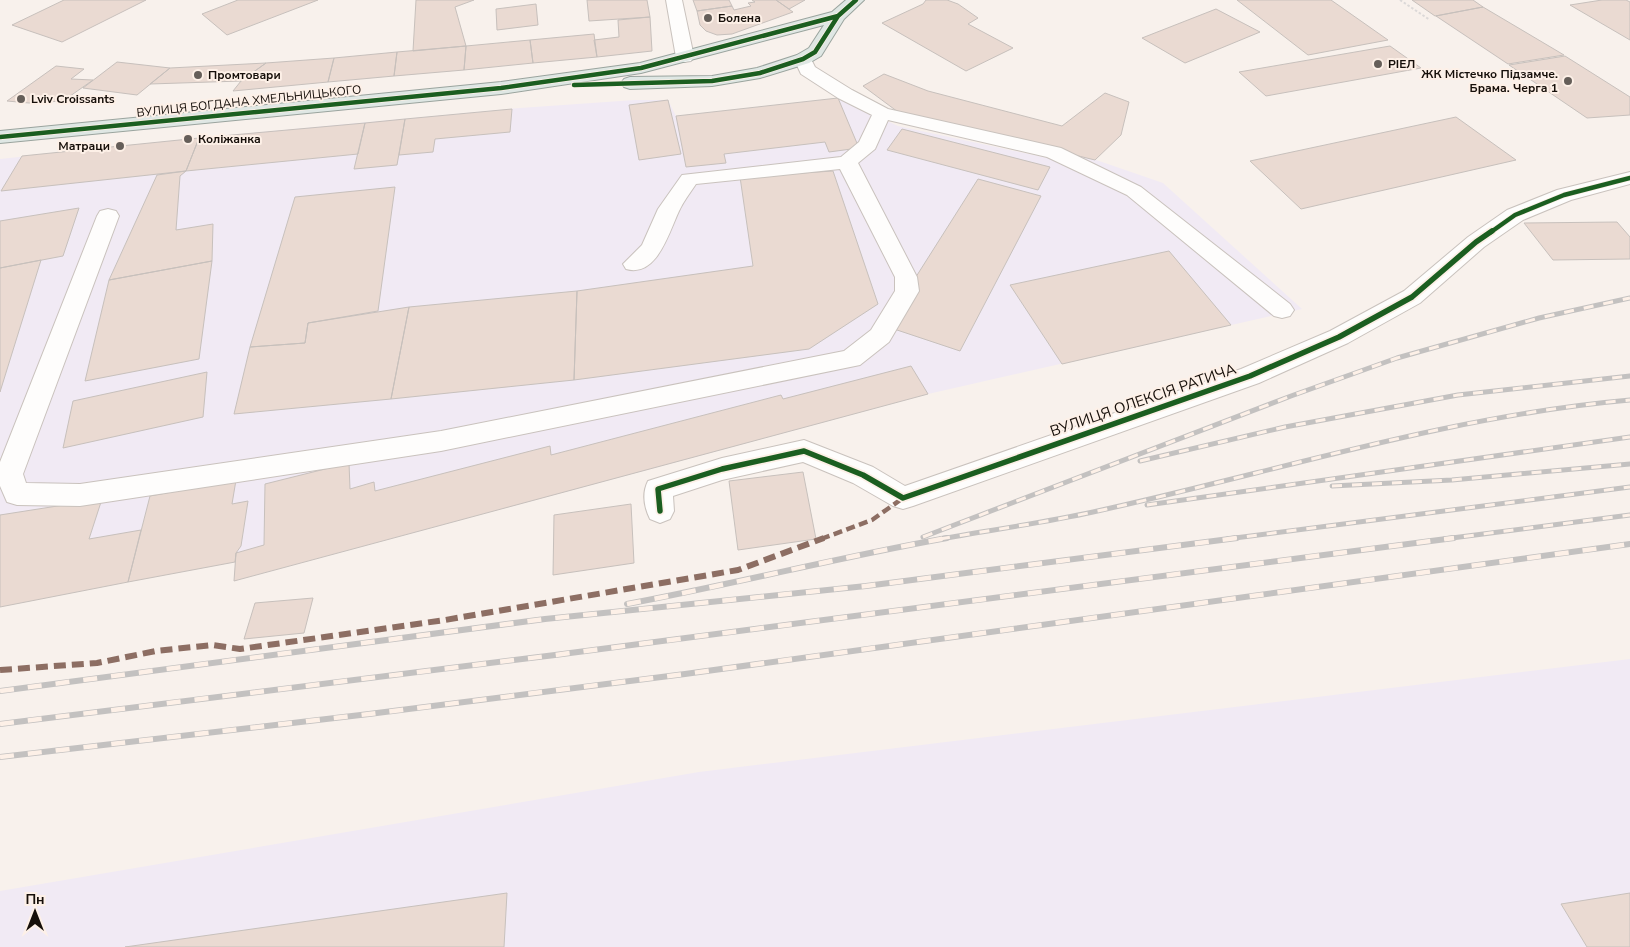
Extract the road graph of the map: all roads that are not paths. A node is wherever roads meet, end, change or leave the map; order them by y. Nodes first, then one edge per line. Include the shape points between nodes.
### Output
1 (674, 0) edge
2 (856, 0) edge
3 (838, 16) junction
4 (762, 34) junction
5 (809, 55) junction
6 (685, 57) junction
7 (712, 81) junction
8 (501, 88) junction
9 (261, 111) junction
10 (882, 113) junction
11 (0, 120) edge
12 (0, 137) edge
13 (847, 162) junction
14 (1630, 178) edge
15 (108, 216) dead end
16 (634, 264) dead end
17 (1282, 310) dead end
18 (660, 511) dead end

1 - 6 street
2 - 3 main road, ВУЛИЦЯ БОГДАНА ХМЕЛЬНИЦЬКОГО
3 - 4 main road, ВУЛИЦЯ БОГДАНА ХМЕЛЬНИЦЬКОГО
3 - 5 main road, ВУЛИЦЯ БОГДАНА ХМЕЛЬНИЦЬКОГО
4 - 5 main road via 788,31 804,34 811,41
4 - 6 main road, ВУЛИЦЯ БОГДАНА ХМЕЛЬНИЦЬКОГО
5 - 7 main road, ВУЛИЦЯ БОГДАНА ХМЕЛЬНИЦЬКОГО via 760,73
5 - 10 street via 807,70
6 - 7 main road via 688,70
6 - 8 main road, ВУЛИЦЯ БОГДАНА ХМЕЛЬНИЦЬКОГО via 641,68
7 - 8 main road, ВУЛИЦЯ БОГДАНА ХМЕЛЬНИЦЬКОГО
8 - 9 main road, ВУЛИЦЯ БОГДАНА ХМЕЛЬНИЦЬКОГО
9 - 11 main road via 150,106
9 - 12 main road, ВУЛИЦЯ БОГДАНА ХМЕЛЬНИЦЬКОГО
10 - 13 street via 868,145
10 - 17 street via 1054,152 1116,182 1134,191
13 - 15 street via 906,277 907,291 880,336 851,358 441,441 80,495 17,494 9,474
13 - 16 street via 689,179 669,209 651,249
14 - 18 street, ВУЛИЦЯ ОЛЕКСІЯ РАТИЧА via 1564,195 1515,215 1476,242 1412,297 1339,337 1250,376 903,498 863,475 804,451 722,469 658,488

